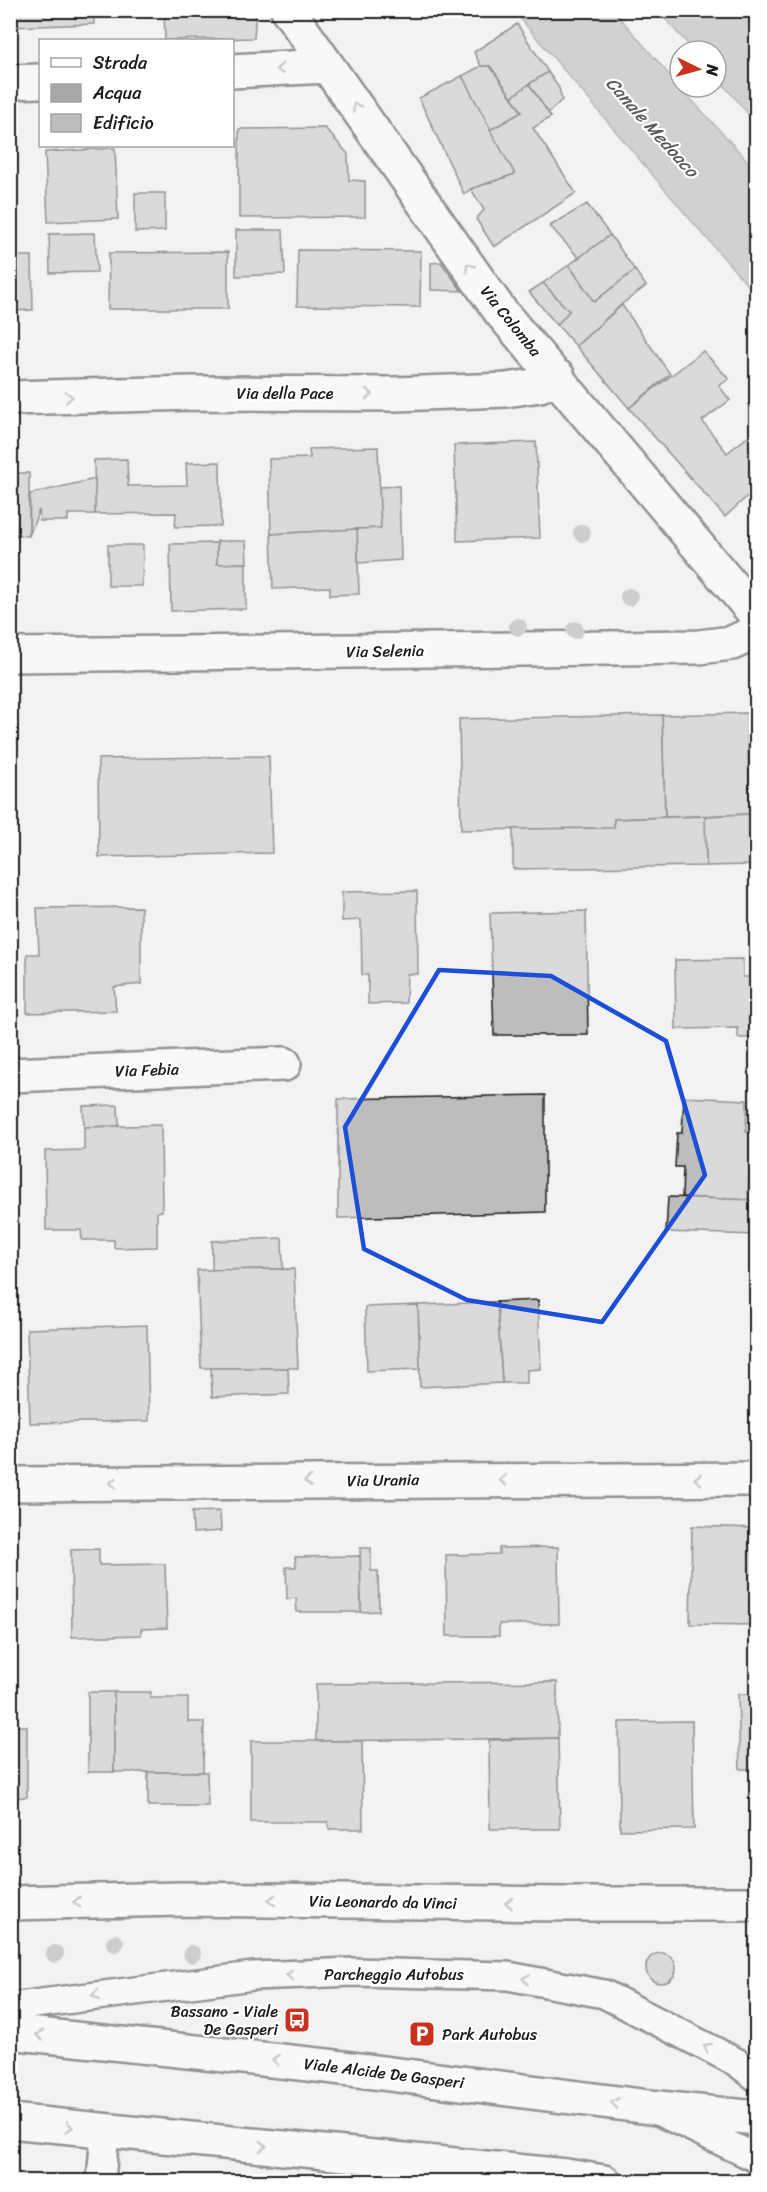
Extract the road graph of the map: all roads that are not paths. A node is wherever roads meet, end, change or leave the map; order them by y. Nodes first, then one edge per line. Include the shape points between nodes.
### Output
1 (288, 10) edge
2 (327, 66) junction
3 (234, 71) edge
4 (39, 81) edge
5 (10, 82) edge
6 (558, 377) junction
7 (10, 398) edge
8 (756, 615) edge
9 (756, 632) edge
10 (10, 655) edge
11 (284, 1064) dead end
12 (10, 1075) edge
13 (756, 1479) edge
14 (10, 1484) edge
15 (10, 1903) edge
16 (756, 1904) edge
17 (10, 2007) edge
18 (10, 2032) edge
19 (750, 2068) edge
20 (649, 2107) junction
21 (756, 2118) edge
22 (10, 2121) edge
23 (105, 2131) junction
24 (756, 2158) edge
25 (569, 2179) edge
26 (101, 2181) edge
27 (604, 2181) edge

1 - 2 street, Via Colomba
2 -> 3 street
6 -> 2 street, Via Colomba via 500,311
4 - 5 street
7 -> 6 street, Via della Pace via 192,393 395,394 540,385
6 - 8 street, Via Colomba
9 - 10 street, Via Selenia via 732,643 699,647
11 - 12 street, Via Febia
13 -> 14 street, Via Urania
16 -> 15 street, Via Leonardo da Vinci via 180,1899
19 -> 17 lane, Parcheggio Autobus via 604,1994 508,1976 354,1972 253,1976
20 -> 18 street, Viale Alcide De Gasperi via 327,2066
20 - 21 street, Viale Alcide De Gasperi
20 - 24 lane
22 -> 23 street
23 -> 25 street
23 - 26 lane
25 - 27 street

